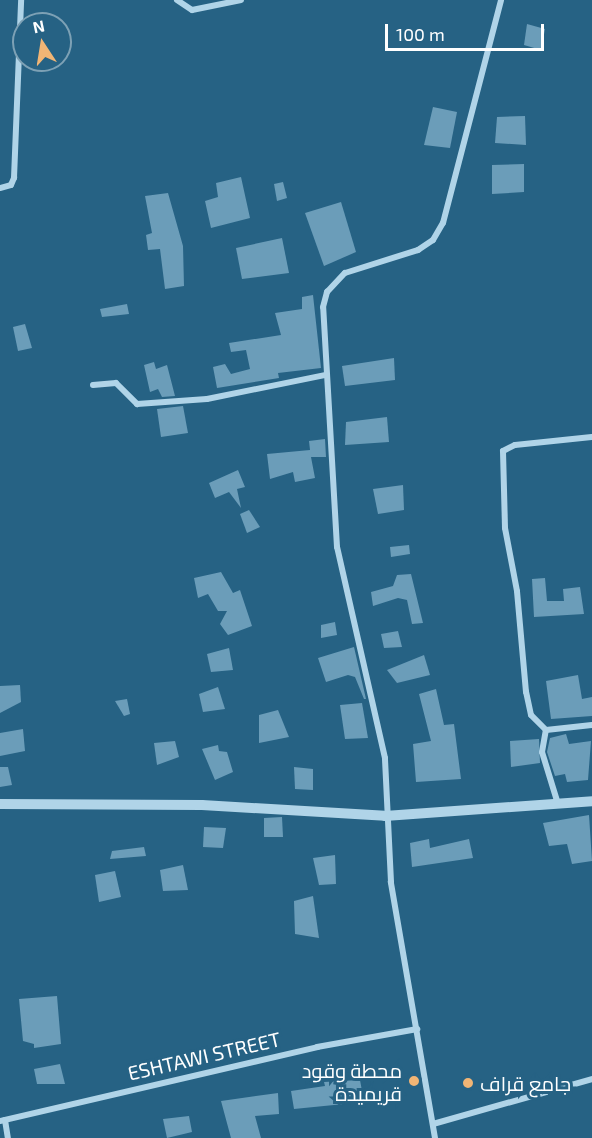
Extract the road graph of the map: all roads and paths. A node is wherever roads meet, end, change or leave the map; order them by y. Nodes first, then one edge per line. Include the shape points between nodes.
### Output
1 (21, 0) edge
2 (177, 0) edge
3 (242, 0) edge
4 (501, 0) edge
5 (0, 188) edge
6 (325, 375) junction
7 (93, 385) dead end
8 (592, 437) edge
9 (592, 725) edge
10 (546, 730) junction
11 (592, 801) edge
12 (0, 804) edge
13 (558, 804) junction
14 (385, 816) junction
15 (417, 1029) junction
16 (592, 1080) edge
17 (2, 1120) edge
18 (433, 1124) junction
19 (8, 1138) edge
20 (435, 1138) edge

1 - 5 street via 14,178 11,185
2 - 3 street via 192,10
4 - 6 street via 443,224 433,240 418,250 345,273 333,281 323,307
6 - 7 street via 207,399 137,404 116,383
6 - 14 street via 337,547 380,725
8 - 10 street via 515,445 502,451 506,528 517,591 526,692 531,715
9 - 10 street
10 - 13 street via 542,752
11 - 13 street
12 - 14 street via 202,805
13 - 14 street
14 - 15 street via 391,882
15 - 17 street, ESHTAWI STREET via 317,1047
15 - 18 street
16 - 18 street
17 - 19 street
18 - 20 street

